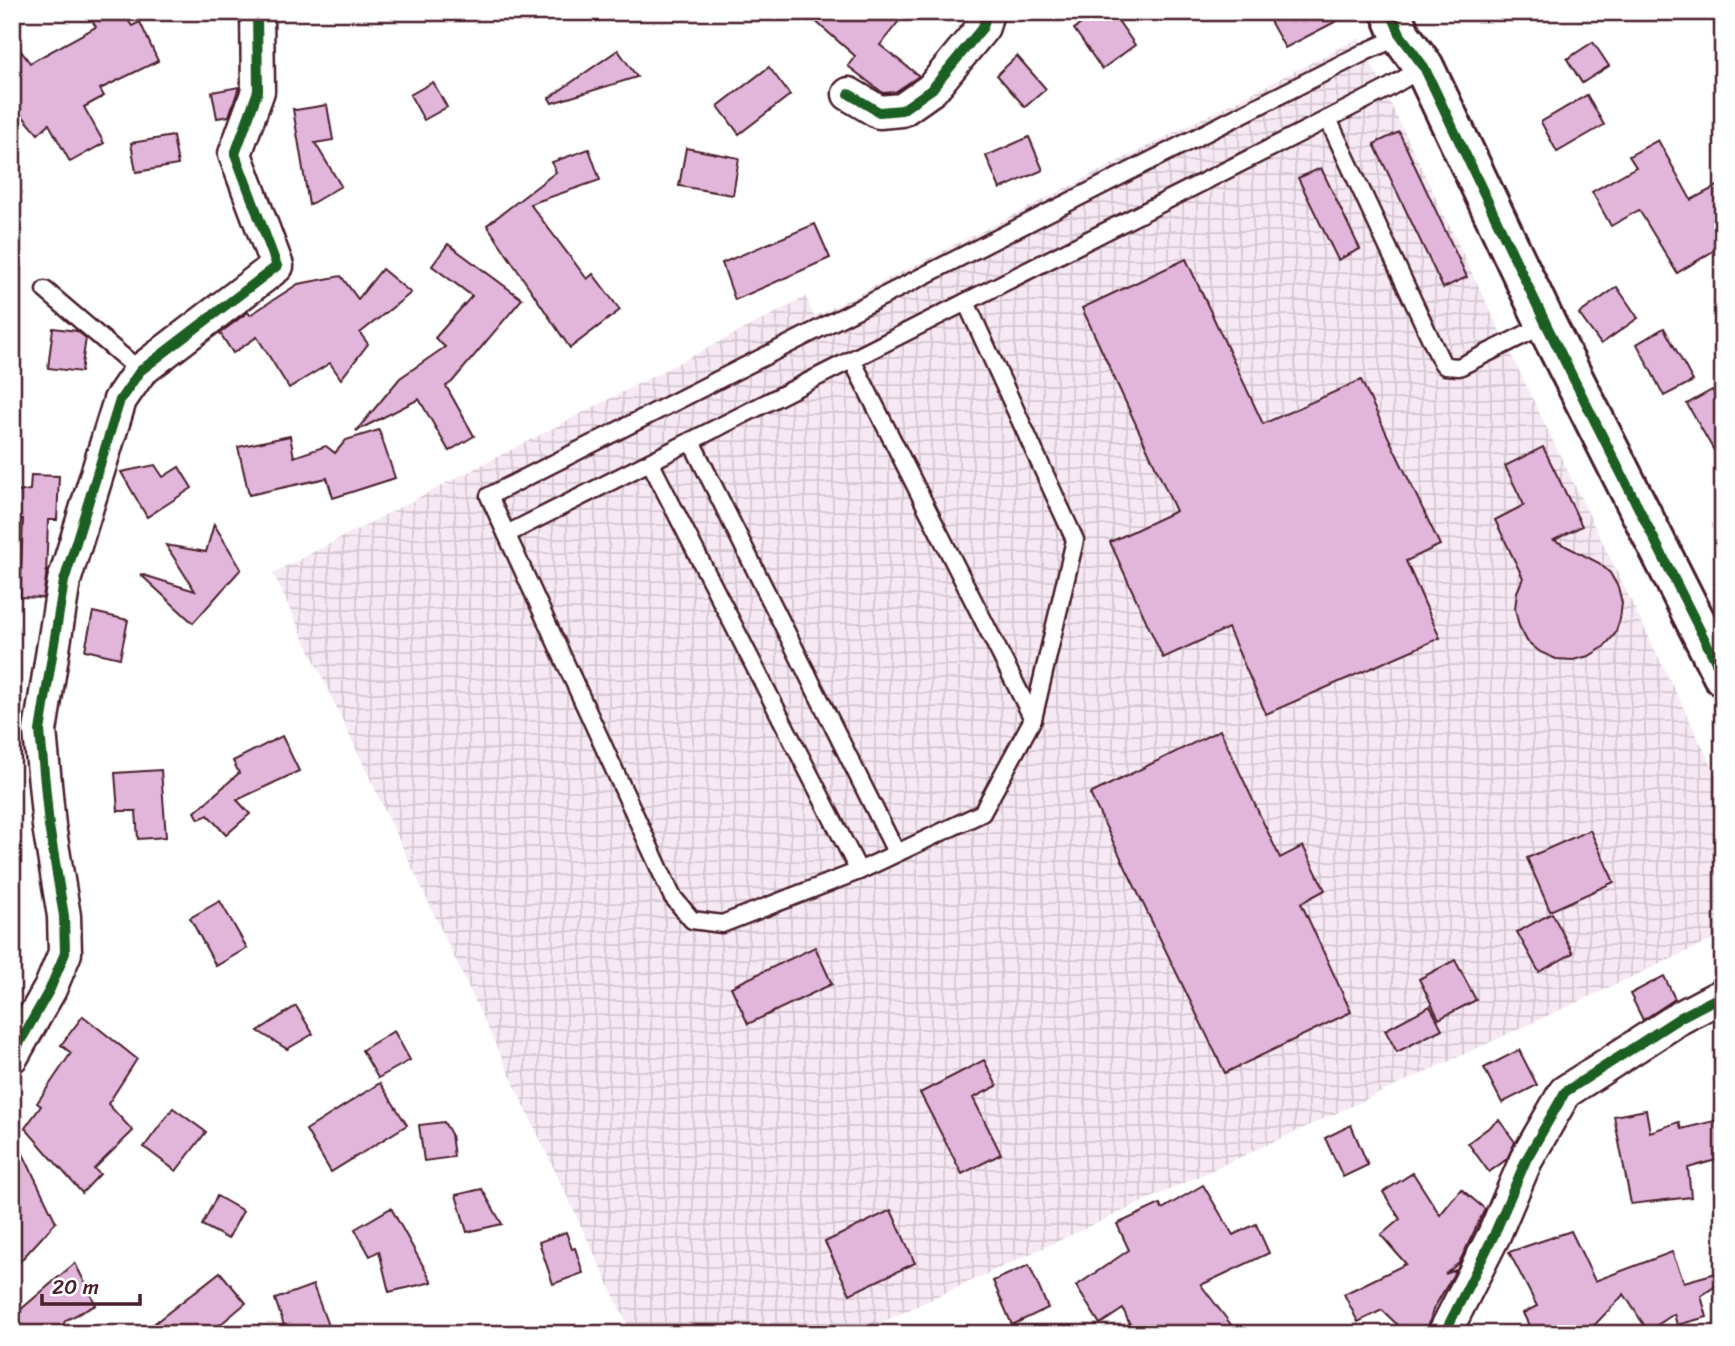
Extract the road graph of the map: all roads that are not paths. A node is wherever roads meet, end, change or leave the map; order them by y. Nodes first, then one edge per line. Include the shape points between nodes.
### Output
1 (257, 12) edge
2 (988, 12) edge
3 (1396, 24) edge
4 (1424, 67) junction
5 (849, 94) dead end
6 (1328, 119) junction
7 (45, 290) dead end
8 (966, 302) junction
9 (1546, 324) junction
10 (852, 360) junction
11 (140, 371) junction
12 (691, 442) junction
13 (650, 462) junction
14 (507, 534) junction
15 (1723, 676) edge
16 (1034, 719) junction
17 (26, 734) edge
18 (896, 852) junction
19 (859, 871) junction
20 (1723, 995) edge
21 (12, 1056) edge
22 (1444, 1334) edge

1 - 11 street via 258,91 235,154 277,266
2 - 5 street via 983,27 932,89 902,110 879,112
3 - 4 street
3 - 14 lane via 1340,64 489,496
4 - 6 lane
4 - 9 street
6 - 8 lane
6 - 9 lane via 1446,366 1459,368
7 - 11 lane
8 - 10 lane
8 - 16 lane via 1075,540
9 - 15 street
10 - 12 lane
10 - 16 lane
11 - 17 street via 120,400 64,581
12 - 13 lane
12 - 18 lane
13 - 14 lane
13 - 19 lane
14 - 19 lane via 672,895 692,920 722,924
16 - 18 lane via 982,813
17 - 21 street via 49,826 64,916 65,953
18 - 19 lane
20 - 22 street via 1565,1092 1526,1160

